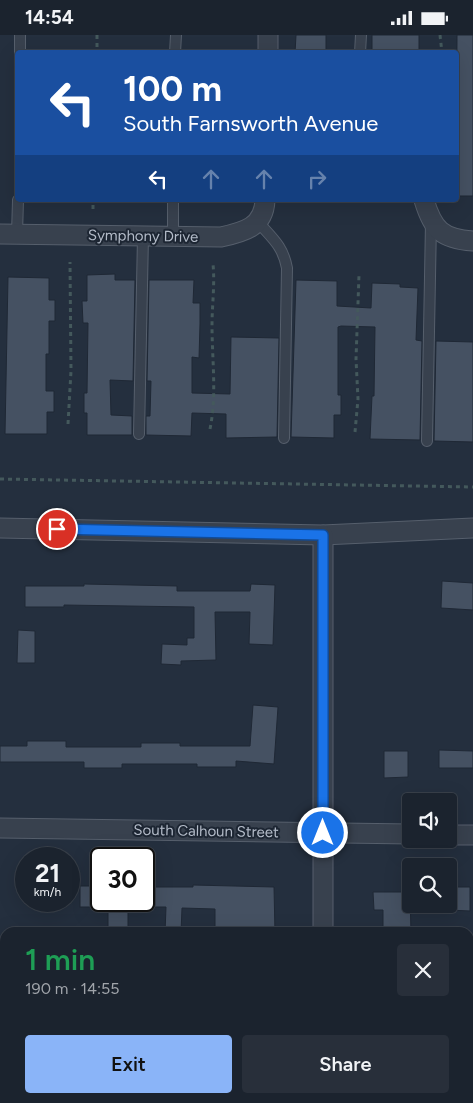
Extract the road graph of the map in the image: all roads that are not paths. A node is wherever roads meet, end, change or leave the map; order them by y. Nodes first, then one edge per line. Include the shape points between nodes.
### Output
1 (20, 35) edge
2 (176, 35) edge
3 (268, 35) edge
4 (360, 35) edge
5 (20, 50) edge
6 (175, 50) edge
7 (268, 50) edge
8 (360, 50) edge
9 (17, 202) edge
10 (173, 202) edge
11 (264, 202) edge
12 (425, 202) edge
13 (431, 221) junction
14 (258, 222) junction
15 (9, 234) edge
16 (143, 236) junction
17 (173, 236) junction
18 (473, 241) edge
19 (139, 434) dead end
20 (284, 438) dead end
21 (427, 441) dead end
22 (0, 528) edge
23 (473, 528) edge
24 (323, 535) junction
25 (0, 828) edge
26 (323, 833) junction
27 (402, 834) edge
28 (457, 835) edge
29 (473, 835) edge
30 (323, 927) edge

1 - 5 lane
2 - 6 lane
3 - 7 street
4 - 8 lane
9 - 15 lane
10 - 17 lane
11 - 14 street
12 - 13 street
13 - 18 street via 454,240
13 - 21 lane
14 - 17 street, Symphony Drive via 243,232 221,237
14 - 20 lane via 284,255 287,268
15 - 16 street, Symphony Drive
16 - 17 street, Symphony Drive
16 - 19 lane
22 - 24 street
23 - 24 street
24 - 26 street
25 - 26 street, South Calhoun Street
26 - 27 street, South Calhoun Street
26 - 30 street
28 - 29 street

